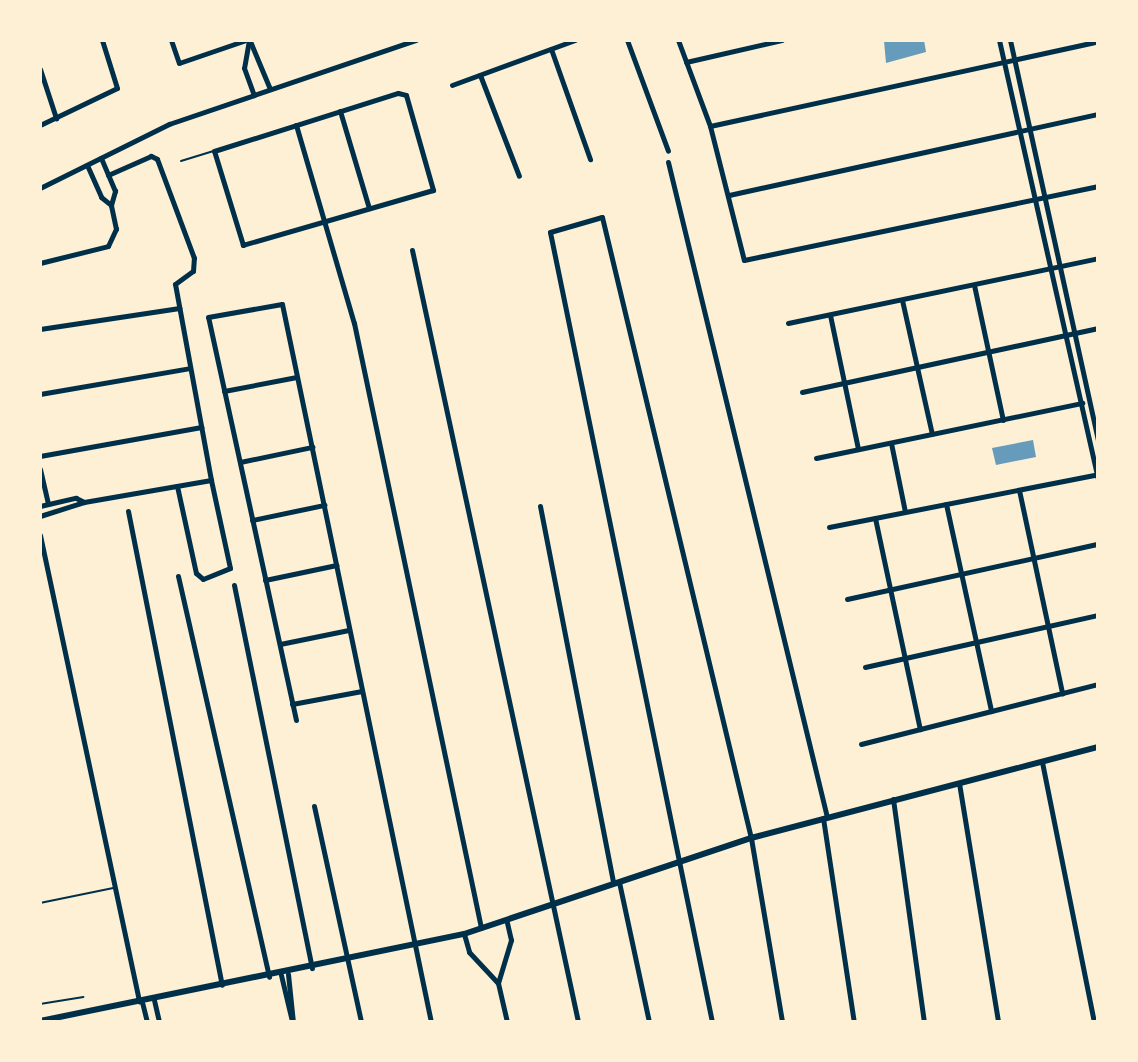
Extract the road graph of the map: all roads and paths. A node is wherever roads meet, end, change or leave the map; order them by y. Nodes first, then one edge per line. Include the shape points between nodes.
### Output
1 (102, 40) edge
2 (171, 40) edge
3 (248, 40) edge
4 (416, 40) edge
5 (575, 40) edge
6 (627, 40) edge
7 (678, 40) edge
8 (782, 40) edge
9 (999, 40) edge
10 (1010, 40) edge
11 (1094, 42) edge
12 (551, 49) junction
13 (1015, 61) junction
14 (686, 62) junction
15 (1004, 64) junction
16 (40, 69) edge
17 (480, 75) junction
18 (452, 85) dead end
19 (270, 89) junction
20 (254, 95) junction
21 (340, 111) junction
22 (1098, 114) edge
23 (56, 118) junction
24 (40, 125) edge
25 (296, 125) junction
26 (710, 126) junction
27 (1030, 130) junction
28 (1020, 132) junction
29 (214, 151) junction
30 (668, 151) dead end
31 (101, 157) junction
32 (590, 159) dead end
33 (181, 161) dead end
34 (668, 162) dead end
35 (87, 165) junction
36 (108, 175) junction
37 (519, 176) dead end
38 (1098, 186) edge
39 (40, 188) edge
40 (729, 195) junction
41 (1046, 198) junction
42 (1036, 200) junction
43 (111, 205) junction
44 (369, 208) junction
45 (327, 220) junction
46 (412, 250) dead end
47 (1098, 258) edge
48 (40, 263) edge
49 (1060, 267) junction
50 (1052, 269) junction
51 (974, 285) junction
52 (902, 300) junction
53 (179, 308) junction
54 (830, 315) junction
55 (788, 323) dead end
56 (1098, 328) edge
57 (40, 329) edge
58 (1075, 333) junction
59 (1066, 335) junction
60 (988, 352) junction
61 (917, 367) junction
62 (190, 368) junction
63 (297, 377) junction
64 (844, 383) junction
65 (224, 391) junction
66 (802, 392) dead end
67 (40, 394) edge
68 (1089, 402) junction
69 (1082, 403) junction
70 (1003, 420) junction
71 (201, 427) junction
72 (932, 434) junction
73 (1098, 441) edge
74 (891, 443) junction
75 (312, 447) junction
76 (858, 449) junction
77 (40, 456) edge
78 (816, 458) dead end
79 (240, 462) junction
80 (40, 469) edge
81 (1098, 476) edge
82 (211, 480) junction
83 (177, 486) junction
84 (1019, 490) junction
85 (84, 502) junction
86 (48, 504) junction
87 (946, 504) junction
88 (324, 505) junction
89 (40, 506) edge
90 (540, 506) dead end
91 (128, 511) dead end
92 (905, 512) junction
93 (40, 516) edge
94 (875, 518) junction
95 (252, 520) junction
96 (829, 527) dead end
97 (40, 535) edge
98 (1098, 544) edge
99 (1034, 558) junction
100 (336, 565) junction
101 (961, 574) junction
102 (178, 576) dead end
103 (265, 580) junction
104 (234, 585) dead end
105 (889, 589) junction
106 (847, 599) dead end
107 (1098, 615) edge
108 (1047, 626) junction
109 (349, 630) junction
110 (975, 643) junction
111 (279, 644) junction
112 (903, 659) junction
113 (865, 667) dead end
114 (1098, 684) edge
115 (362, 691) junction
116 (1062, 693) junction
117 (292, 704) junction
118 (991, 711) junction
119 (296, 720) dead end
120 (920, 729) junction
121 (861, 744) dead end
122 (1098, 747) edge
123 (1042, 762) junction
124 (959, 783) junction
125 (893, 799) junction
126 (314, 806) dead end
127 (825, 817) junction
128 (751, 838) junction
129 (676, 862) junction
130 (616, 883) junction
131 (115, 888) junction
132 (40, 903) edge
133 (551, 906) junction
134 (507, 922) junction
135 (482, 929) junction
136 (464, 934) junction
137 (414, 946) junction
138 (349, 960) junction
139 (312, 968) junction
140 (284, 974) junction
141 (269, 977) junction
142 (498, 983) junction
143 (222, 986) junction
144 (83, 997) dead end
145 (154, 1000) junction
146 (141, 1003) junction
147 (40, 1004) edge
148 (40, 1021) edge
149 (147, 1022) edge
150 (159, 1022) edge
151 (293, 1022) edge
152 (361, 1022) edge
153 (431, 1022) edge
154 (507, 1022) edge
155 (578, 1022) edge
156 (649, 1022) edge
157 (712, 1022) edge
158 (782, 1022) edge
159 (854, 1022) edge
160 (924, 1022) edge
161 (998, 1022) edge
162 (1094, 1022) edge

1 - 23 street via 117,88
2 - 3 street via 179,63
3 - 19 street
3 - 20 street via 244,68
4 - 19 street
5 - 12 street
6 - 30 street
7 - 14 street
8 - 14 street
9 - 15 street
10 - 13 street
11 - 13 street
12 - 17 street
12 - 32 street
13 - 15 street
13 - 27 street
14 - 26 street
15 - 26 street
15 - 28 street
16 - 23 street
17 - 18 street
17 - 37 street
19 - 20 street
20 - 31 street via 169,124
21 - 25 street
21 - 44 street
21 - 44 street via 406,95 433,190
22 - 27 street
23 - 24 street
25 - 29 street
25 - 45 street
26 - 40 street
27 - 28 street
27 - 41 street
28 - 40 street
28 - 42 street
29 - 33 lane
29 - 45 street via 243,245
31 - 35 street
31 - 36 street
34 - 127 street
35 - 39 street
35 - 43 street via 101,197
36 - 43 street via 115,191
36 - 53 street via 151,156 157,159 196,267 175,284
38 - 41 street
40 - 42 street via 744,260
41 - 42 street
41 - 49 street
42 - 50 street
43 - 48 street via 116,229 108,246
44 - 45 street
45 - 135 street via 358,339
46 - 133 street
47 - 49 street
49 - 50 street
49 - 58 street
50 - 51 street
50 - 59 street
51 - 52 street
51 - 60 street
52 - 54 street
52 - 61 street
53 - 57 street
53 - 62 street
54 - 55 street
54 - 64 street
56 - 58 street
58 - 59 street
58 - 68 street
59 - 60 street
59 - 69 street
60 - 61 street
60 - 70 street
61 - 64 street
61 - 72 street
62 - 67 street
62 - 71 street
63 - 65 street
63 - 65 street via 282,304 208,317
63 - 75 street
64 - 66 street
64 - 76 street
65 - 79 street
68 - 69 street
68 - 73 street
69 - 70 street
69 - 81 street
70 - 72 street
71 - 77 street
71 - 82 street
72 - 74 street
74 - 76 street
74 - 92 street
75 - 79 street
75 - 88 street
76 - 78 street
79 - 95 street
80 - 86 street
81 - 84 street
82 - 83 street
82 - 83 street via 230,563 224,574 203,579 196,573
83 - 85 street
84 - 87 street
84 - 99 street
85 - 86 street via 76,498
85 - 93 street
86 - 89 street
87 - 92 street
87 - 101 street
88 - 95 street
88 - 100 street
90 - 130 street
91 - 143 street
92 - 94 street
94 - 96 street
94 - 105 street
95 - 103 street
97 - 131 street
98 - 99 street
99 - 101 street
99 - 108 street
100 - 103 street
100 - 109 street
101 - 105 street
101 - 110 street
102 - 141 street
103 - 111 street
104 - 139 street
105 - 106 street
105 - 112 street
107 - 108 street
108 - 110 street
108 - 116 street
109 - 111 street
109 - 115 street
110 - 112 street
110 - 118 street
111 - 117 street
112 - 113 street
112 - 120 street
114 - 116 street
115 - 117 street
115 - 137 street
116 - 118 street
117 - 119 street
118 - 120 street
120 - 121 street
122 - 123 street
123 - 124 street
123 - 162 street
124 - 125 street
124 - 161 street
125 - 127 street
125 - 160 street
126 - 138 street
127 - 128 street
127 - 159 street
128 - 129 street
128 - 129 street via 602,217 550,232
128 - 158 street
129 - 130 street
129 - 157 street
130 - 133 street
130 - 156 street
131 - 132 lane
131 - 146 street
133 - 134 street
133 - 155 street
134 - 135 street
134 - 142 street via 511,940
135 - 136 street
136 - 137 street
136 - 142 street via 469,952
137 - 138 street
137 - 153 street
138 - 139 street
138 - 152 street
139 - 140 street
140 - 141 street
140 - 151 street
141 - 143 street
142 - 154 street
143 - 145 street
144 - 147 lane
145 - 146 street
145 - 150 street
146 - 148 street
146 - 149 street

